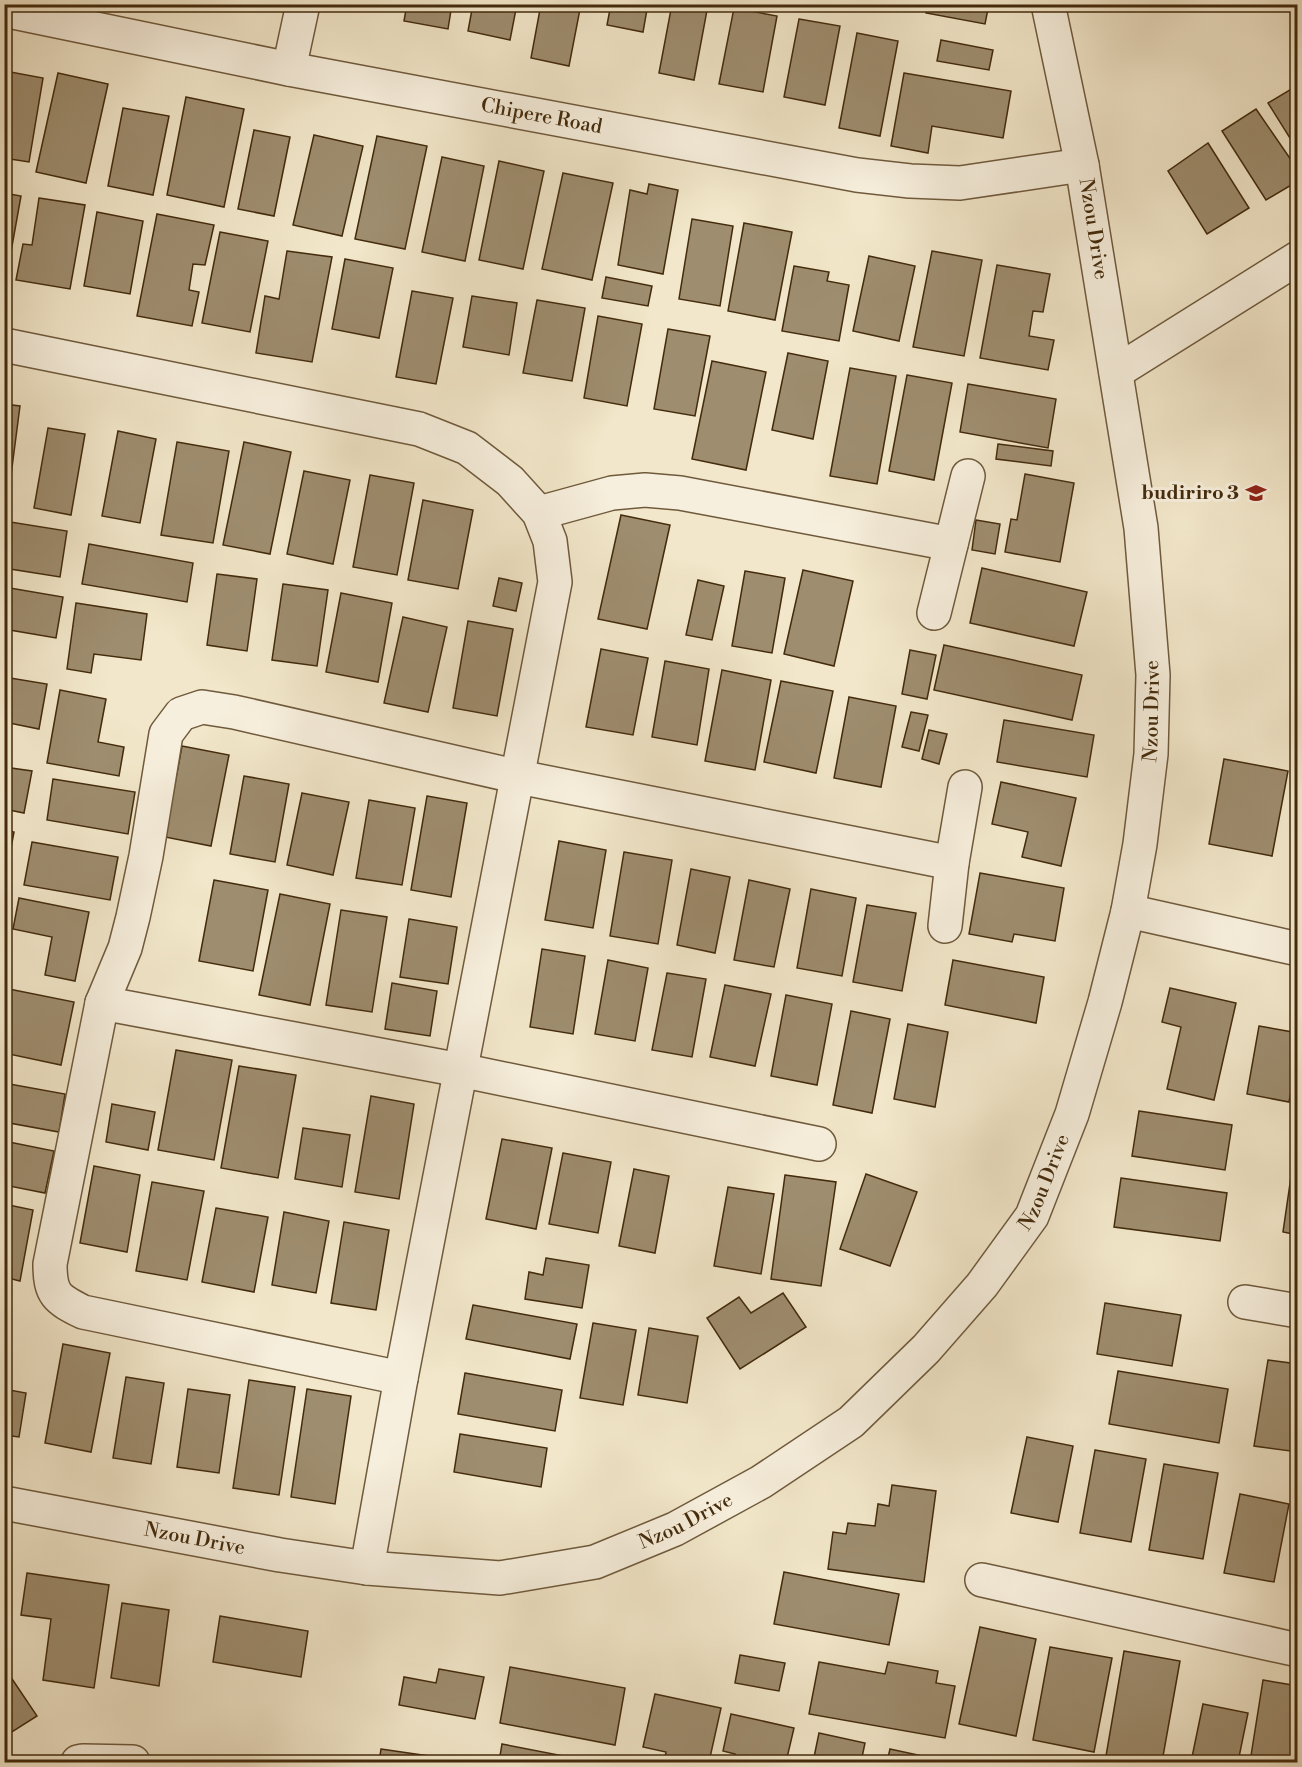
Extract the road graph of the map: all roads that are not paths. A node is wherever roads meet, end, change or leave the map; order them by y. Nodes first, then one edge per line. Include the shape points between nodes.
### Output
1 (303, 4) edge
2 (1048, 4) edge
3 (4, 10) edge
4 (289, 69) junction
5 (1082, 165) junction
6 (1298, 258) edge
7 (4, 345) edge
8 (1116, 372) junction
9 (968, 476) dead end
10 (538, 513) junction
11 (951, 544) junction
12 (934, 614) dead end
13 (519, 777) junction
14 (965, 787) dead end
15 (952, 863) junction
16 (1128, 911) junction
17 (945, 926) dead end
18 (1298, 949) edge
19 (102, 1003) junction
20 (460, 1070) junction
21 (819, 1143) dead end
22 (1245, 1302) dead end
23 (1298, 1311) edge
24 (400, 1378) junction
25 (4, 1503) edge
26 (367, 1568) junction
27 (982, 1580) dead end
28 (1298, 1650) edge
29 (78, 1762) edge
30 (133, 1762) edge

1 - 4 street
2 - 5 street, Nzou Drive
3 - 4 street, Chipere Road
4 - 5 street, Chipere Road via 910,182 960,183
5 - 8 street, Nzou Drive
6 - 8 street
7 - 10 street via 418,429 467,448 510,481
8 - 16 street, Nzou Drive via 1141,528 1153,675 1151,754
9 - 11 street
10 - 11 street via 612,493 645,490 680,493
10 - 13 street via 550,541 555,582
11 - 12 street
13 - 15 street
13 - 19 street via 234,712 202,707 181,714 166,734 133,917
13 - 20 street
14 - 15 street
15 - 17 street
16 - 18 street
16 - 26 street, Nzou Drive via 1072,1114 1032,1216 982,1285 940,1333 851,1422 761,1482 675,1529 595,1562 500,1578
19 - 20 street
19 - 24 street via 50,1264 50,1284 62,1301 83,1312
20 - 21 street
20 - 24 street
22 - 23 street
24 - 26 street
25 - 26 street, Nzou Drive
27 - 28 street
29 - 30 street

